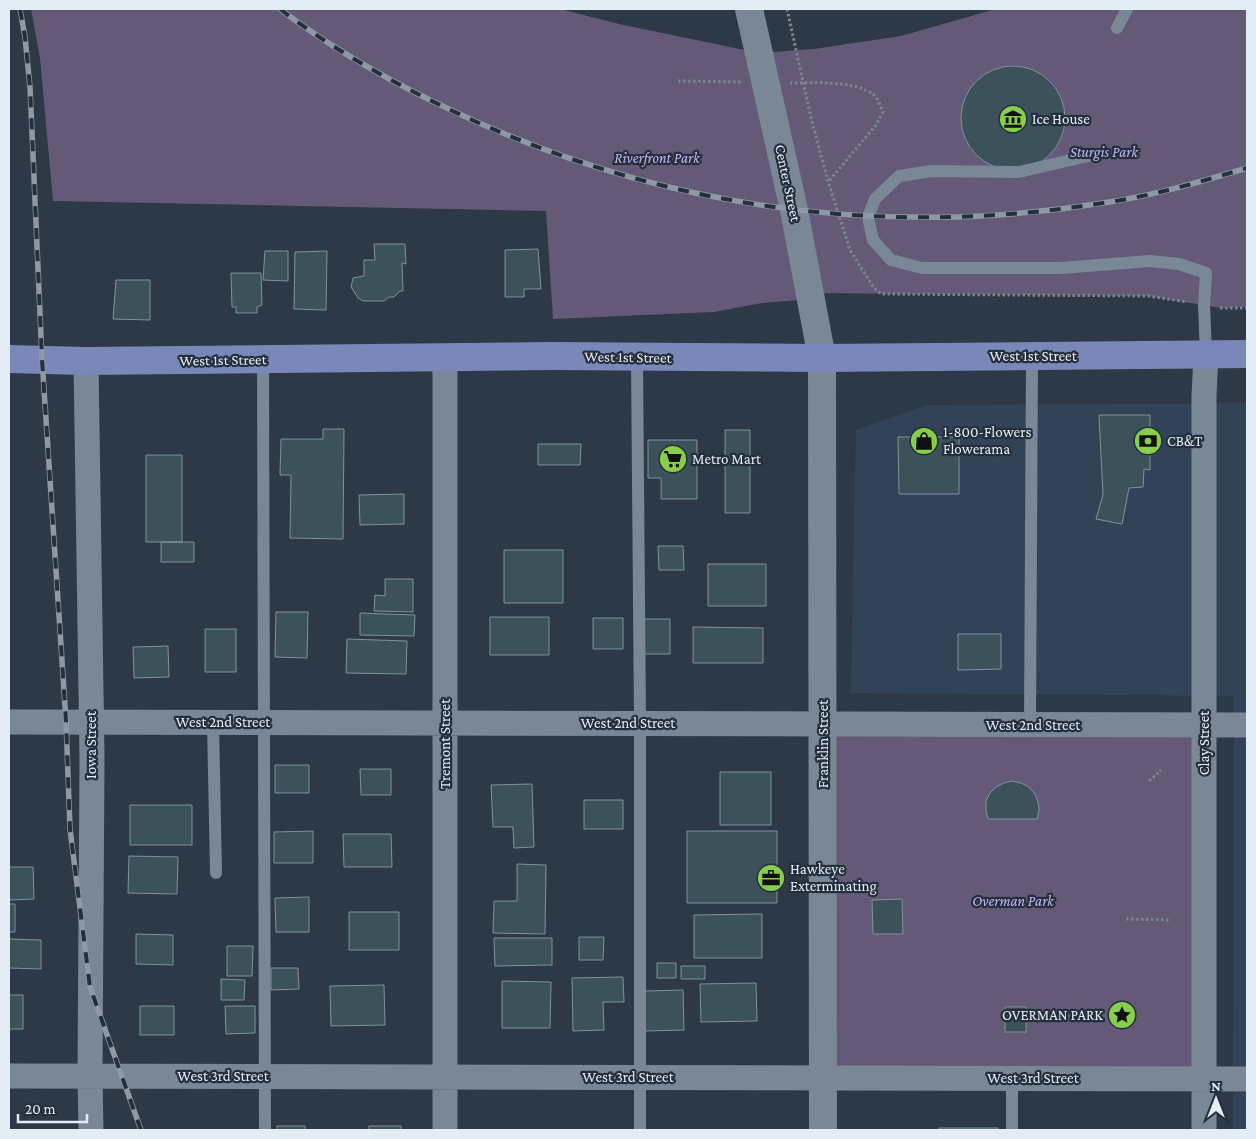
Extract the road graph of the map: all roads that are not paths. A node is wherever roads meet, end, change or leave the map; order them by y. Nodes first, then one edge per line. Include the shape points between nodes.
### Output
1 (749, 9) edge
2 (1127, 9) edge
3 (1117, 28) dead end
4 (1088, 156) dead end
5 (1247, 354) edge
6 (1206, 355) junction
7 (1032, 356) junction
8 (445, 357) junction
9 (637, 358) junction
10 (822, 358) junction
11 (9, 359) edge
12 (263, 359) junction
13 (86, 361) junction
14 (9, 722) edge
15 (91, 722) junction
16 (214, 722) junction
17 (263, 722) junction
18 (445, 723) junction
19 (640, 723) junction
20 (823, 724) junction
21 (1030, 725) junction
22 (1204, 725) junction
23 (1247, 725) edge
24 (216, 873) dead end
25 (9, 1076) edge
26 (90, 1076) junction
27 (264, 1076) junction
28 (445, 1076) junction
29 (640, 1077) junction
30 (823, 1078) junction
31 (1012, 1078) junction
32 (1204, 1079) junction
33 (1247, 1079) edge
34 (91, 1130) edge
35 (265, 1130) edge
36 (446, 1130) edge
37 (640, 1130) edge
38 (823, 1130) edge
39 (1012, 1130) edge
40 (1204, 1130) edge

1 - 10 street, Center Street via 796,218
2 - 3 lane
4 - 6 lane via 1019,172 932,171 898,176 875,198 868,217 873,240 891,260 922,268 1061,268 1150,261 1179,264 1206,274
5 - 6 main road, West 1st Street
6 - 7 main road, West 1st Street
6 - 22 street, Clay Street
7 - 10 main road, West 1st Street
7 - 21 lane
8 - 9 main road, West 1st Street
8 - 12 main road, West 1st Street
8 - 18 street, Tremont Street
9 - 10 main road, West 1st Street
9 - 19 lane
10 - 20 street, Franklin Street
11 - 13 main road, West 1st Street
12 - 13 main road, West 1st Street
12 - 17 lane
13 - 15 street, Iowa Street
14 - 15 street, West 2nd Street
15 - 16 street, West 2nd Street
15 - 26 street, Iowa Street
16 - 17 street, West 2nd Street
16 - 24 lane
17 - 18 street, West 2nd Street
17 - 27 lane
18 - 19 street, West 2nd Street
18 - 28 street, Tremont Street
19 - 20 street, West 2nd Street
19 - 29 lane
20 - 21 street, West 2nd Street
20 - 30 street, Franklin Street
21 - 22 street, West 2nd Street
22 - 23 street, West 2nd Street
22 - 32 street, Clay Street
25 - 26 street, West 3rd Street
26 - 27 street, West 3rd Street
26 - 34 street, Iowa Street
27 - 28 street, West 3rd Street
27 - 35 lane
28 - 29 street, West 3rd Street
28 - 36 street, Tremont Street
29 - 30 street, West 3rd Street
29 - 37 lane
30 - 31 street, West 3rd Street
30 - 38 street, Franklin Street
31 - 32 street, West 3rd Street
31 - 39 lane
32 - 33 street, West 3rd Street
32 - 40 street, Clay Street

